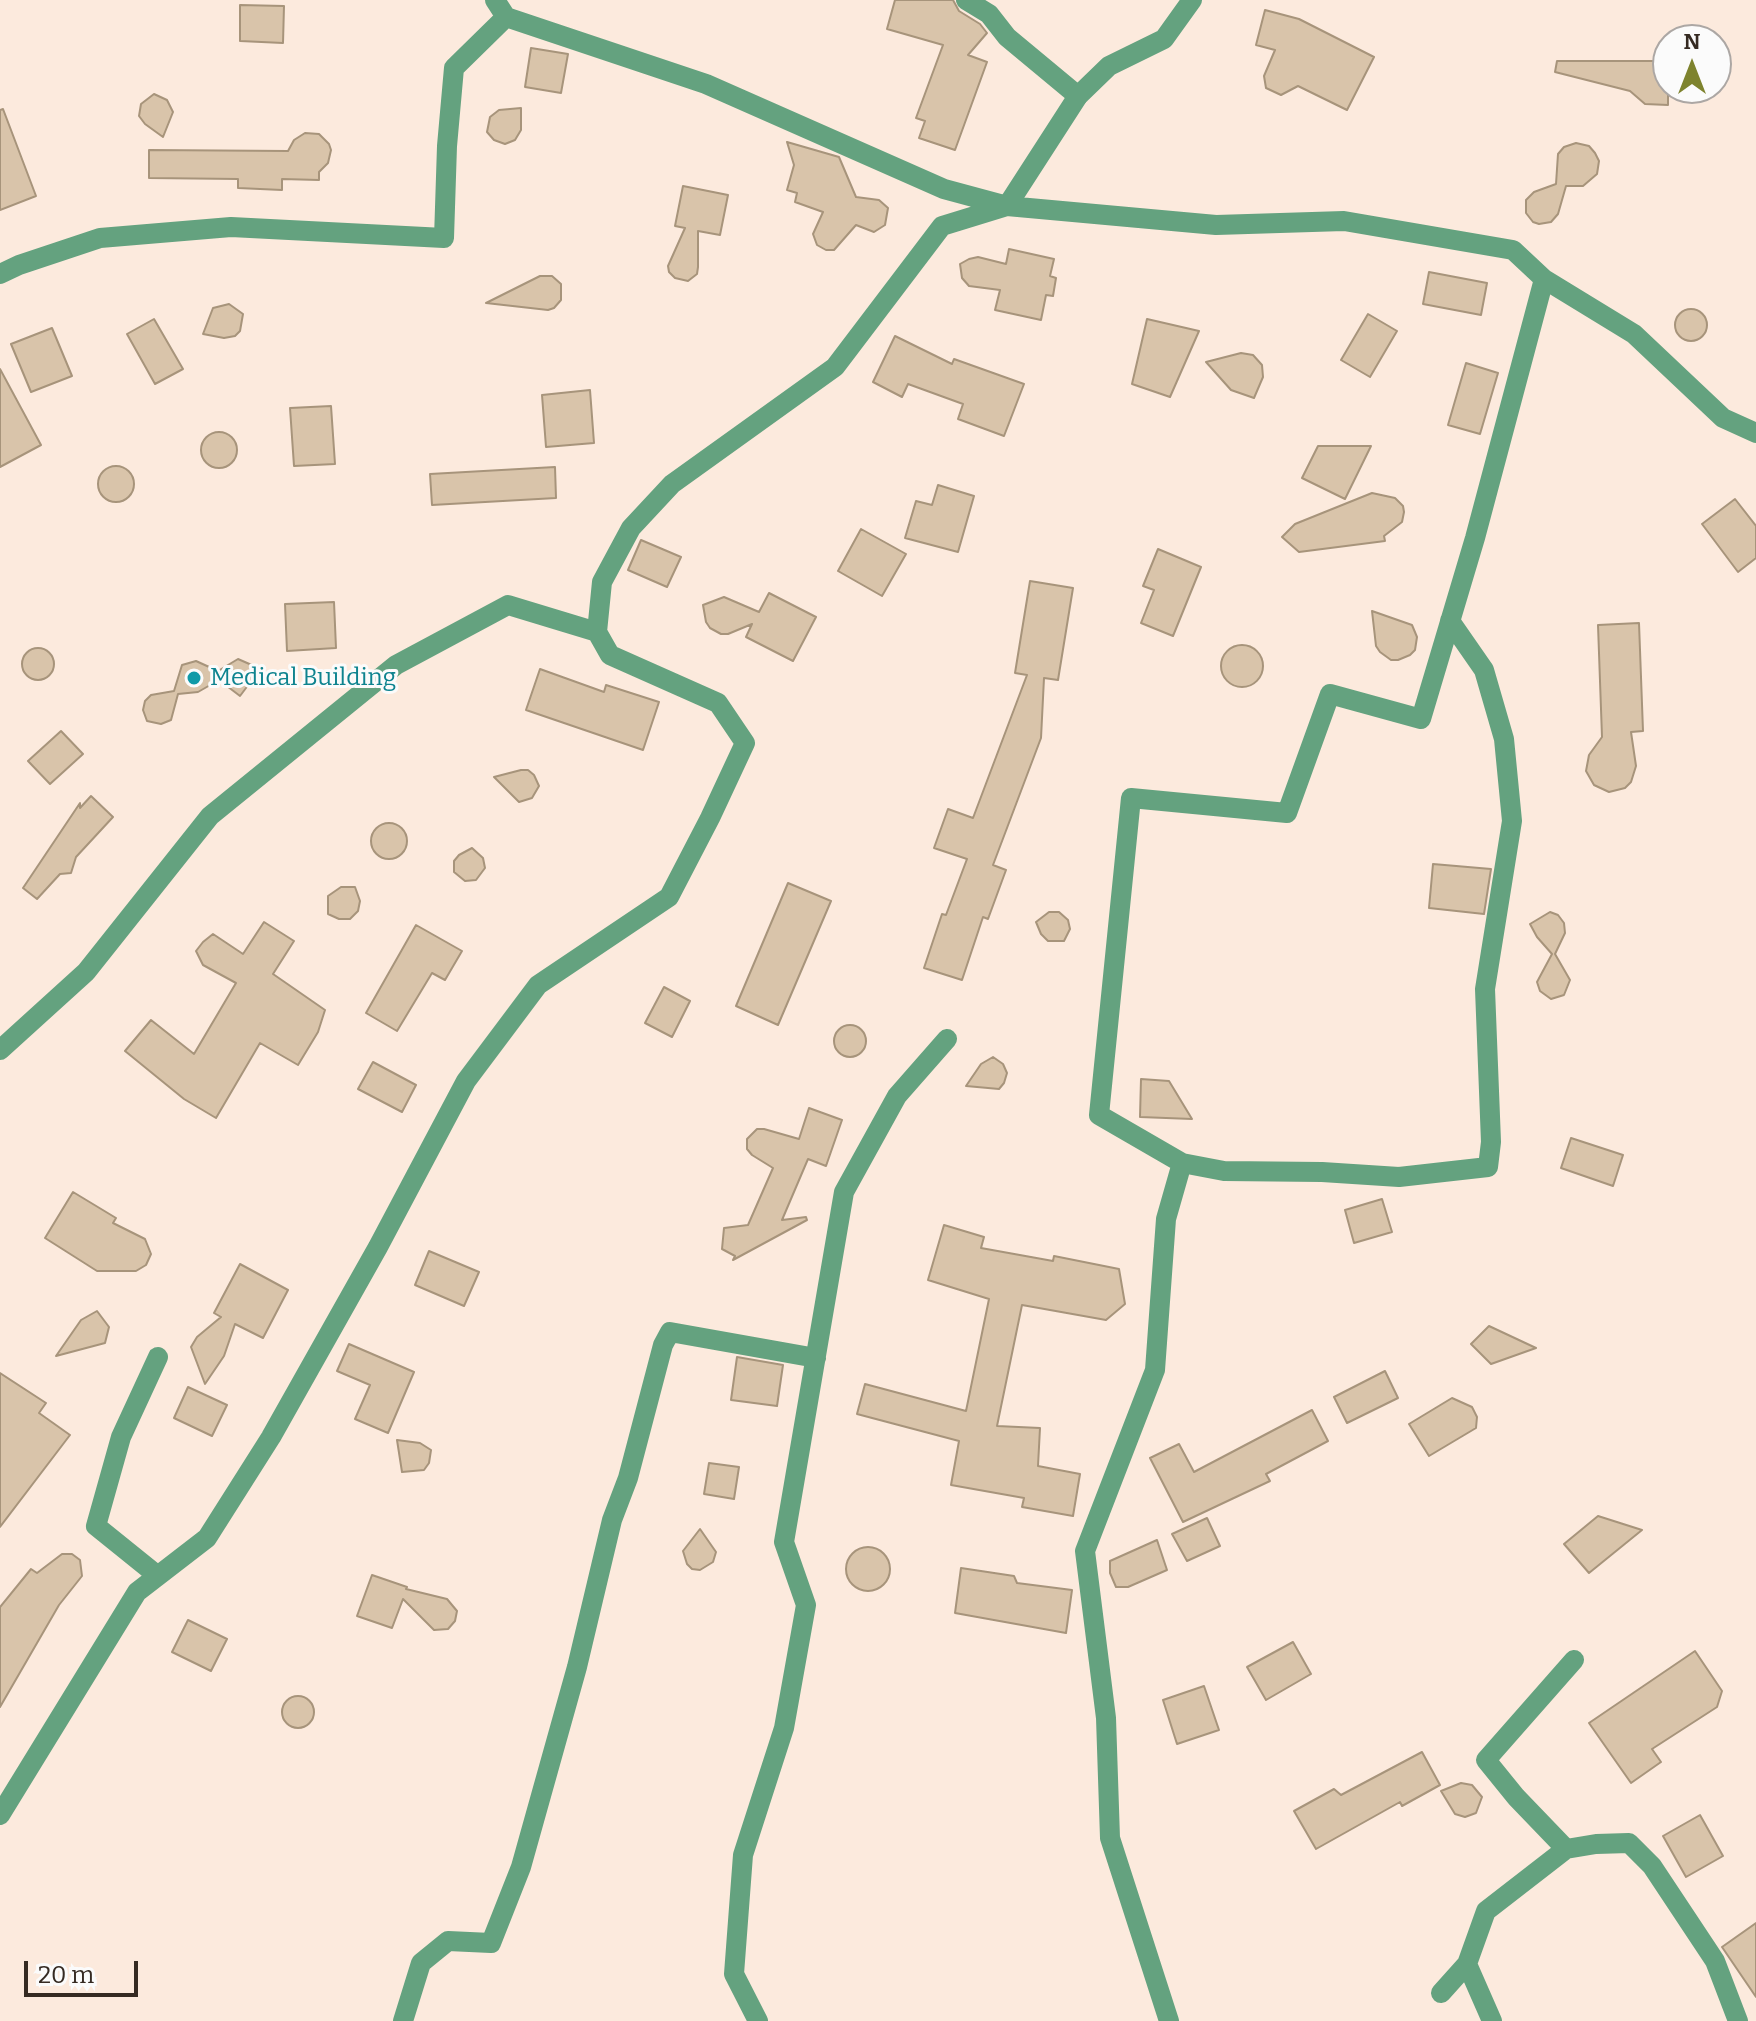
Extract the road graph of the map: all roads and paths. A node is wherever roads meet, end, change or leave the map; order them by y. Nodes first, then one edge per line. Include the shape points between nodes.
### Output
1 (966, 0) edge
2 (1192, 0) edge
3 (501, 9) edge
4 (1078, 96) junction
5 (1007, 206) junction
6 (0, 274) edge
7 (1544, 279) junction
8 (1756, 433) edge
9 (1450, 621) junction
10 (597, 632) junction
11 (947, 1039) dead end
12 (0, 1050) edge
13 (1182, 1163) junction
14 (158, 1357) dead end
15 (816, 1358) junction
16 (158, 1576) junction
17 (1574, 1660) dead end
18 (0, 1815) edge
19 (1566, 1849) junction
20 (1467, 1964) junction
21 (1441, 1993) dead end
22 (403, 2021) edge
23 (758, 2021) edge
24 (1169, 2021) edge
25 (1492, 2021) edge
26 (1738, 2021) edge

1 - 4 street via 989,14 1007,37
2 - 4 street via 1164,39 1109,66
3 - 5 street via 706,84 944,189
3 - 6 street via 454,68 444,238 231,227 100,238
4 - 5 street
5 - 7 street via 1216,225 1344,221 1513,250
5 - 10 street via 942,226 835,367 672,484 631,528 602,582
7 - 8 street via 1634,334 1723,418
7 - 9 street
9 - 13 street via 1484,670 1504,739 1512,821 1485,989 1488,1167 1399,1177 1224,1171
9 - 13 street via 1421,719 1330,694 1287,813 1131,798 1099,1115
10 - 12 street via 508,605 396,665 210,816 86,972
10 - 16 street via 610,655 718,703 745,743 669,897 538,985 466,1081 271,1437 207,1538
11 - 15 street via 897,1096 844,1192
13 - 24 street via 1166,1219 1155,1370 1085,1551 1106,1718 1110,1838
14 - 16 street via 121,1437 96,1526
15 - 22 street via 670,1332 612,1520 521,1867 498,1928 491,1943 448,1941 421,1963
15 - 23 street via 784,1542 806,1605 784,1728 743,1855 734,1974
16 - 18 street via 137,1592
17 - 19 street via 1486,1760
19 - 20 street via 1486,1911
19 - 26 street via 1629,1843 1652,1866 1715,1961
20 - 21 street
20 - 25 street

